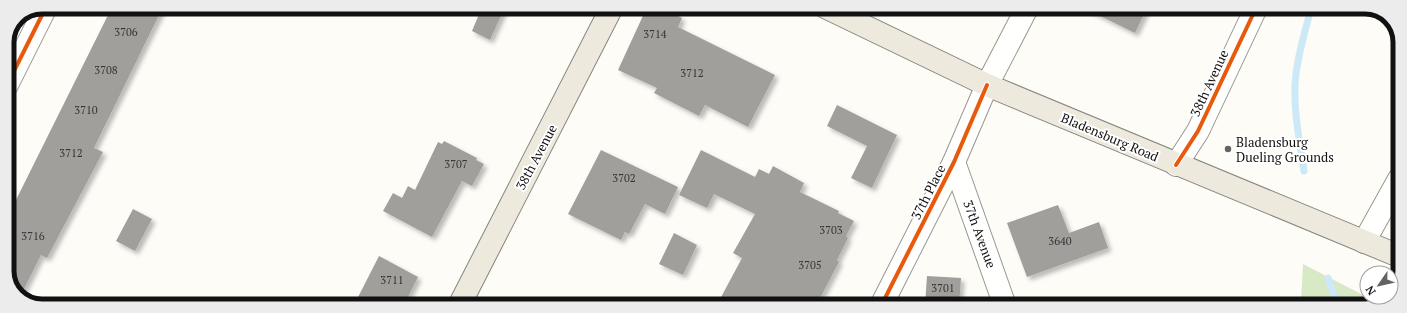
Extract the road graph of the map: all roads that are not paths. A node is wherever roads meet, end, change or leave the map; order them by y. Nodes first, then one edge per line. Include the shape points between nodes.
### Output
1 (42, 14) edge
2 (608, 14) edge
3 (840, 14) edge
4 (1024, 14) edge
5 (1253, 14) edge
6 (14, 71) edge
7 (987, 85) junction
8 (954, 162) junction
9 (1176, 165) junction
10 (1393, 191) edge
11 (1364, 242) junction
12 (1393, 254) edge
13 (463, 299) edge
14 (885, 299) edge
15 (1003, 299) edge

1 - 6 street
2 - 13 main road, 38th Avenue
3 - 7 main road, Bladensburg Road
4 - 7 street, 37th Place
5 - 9 street, 38th Avenue via 1198,131
7 - 8 street, 37th Place
7 - 9 main road, Bladensburg Road
8 - 14 street, 37th Place
8 - 15 street, 37th Avenue
9 - 11 main road, Bladensburg Road
10 - 11 street
11 - 12 main road, Bladensburg Road

